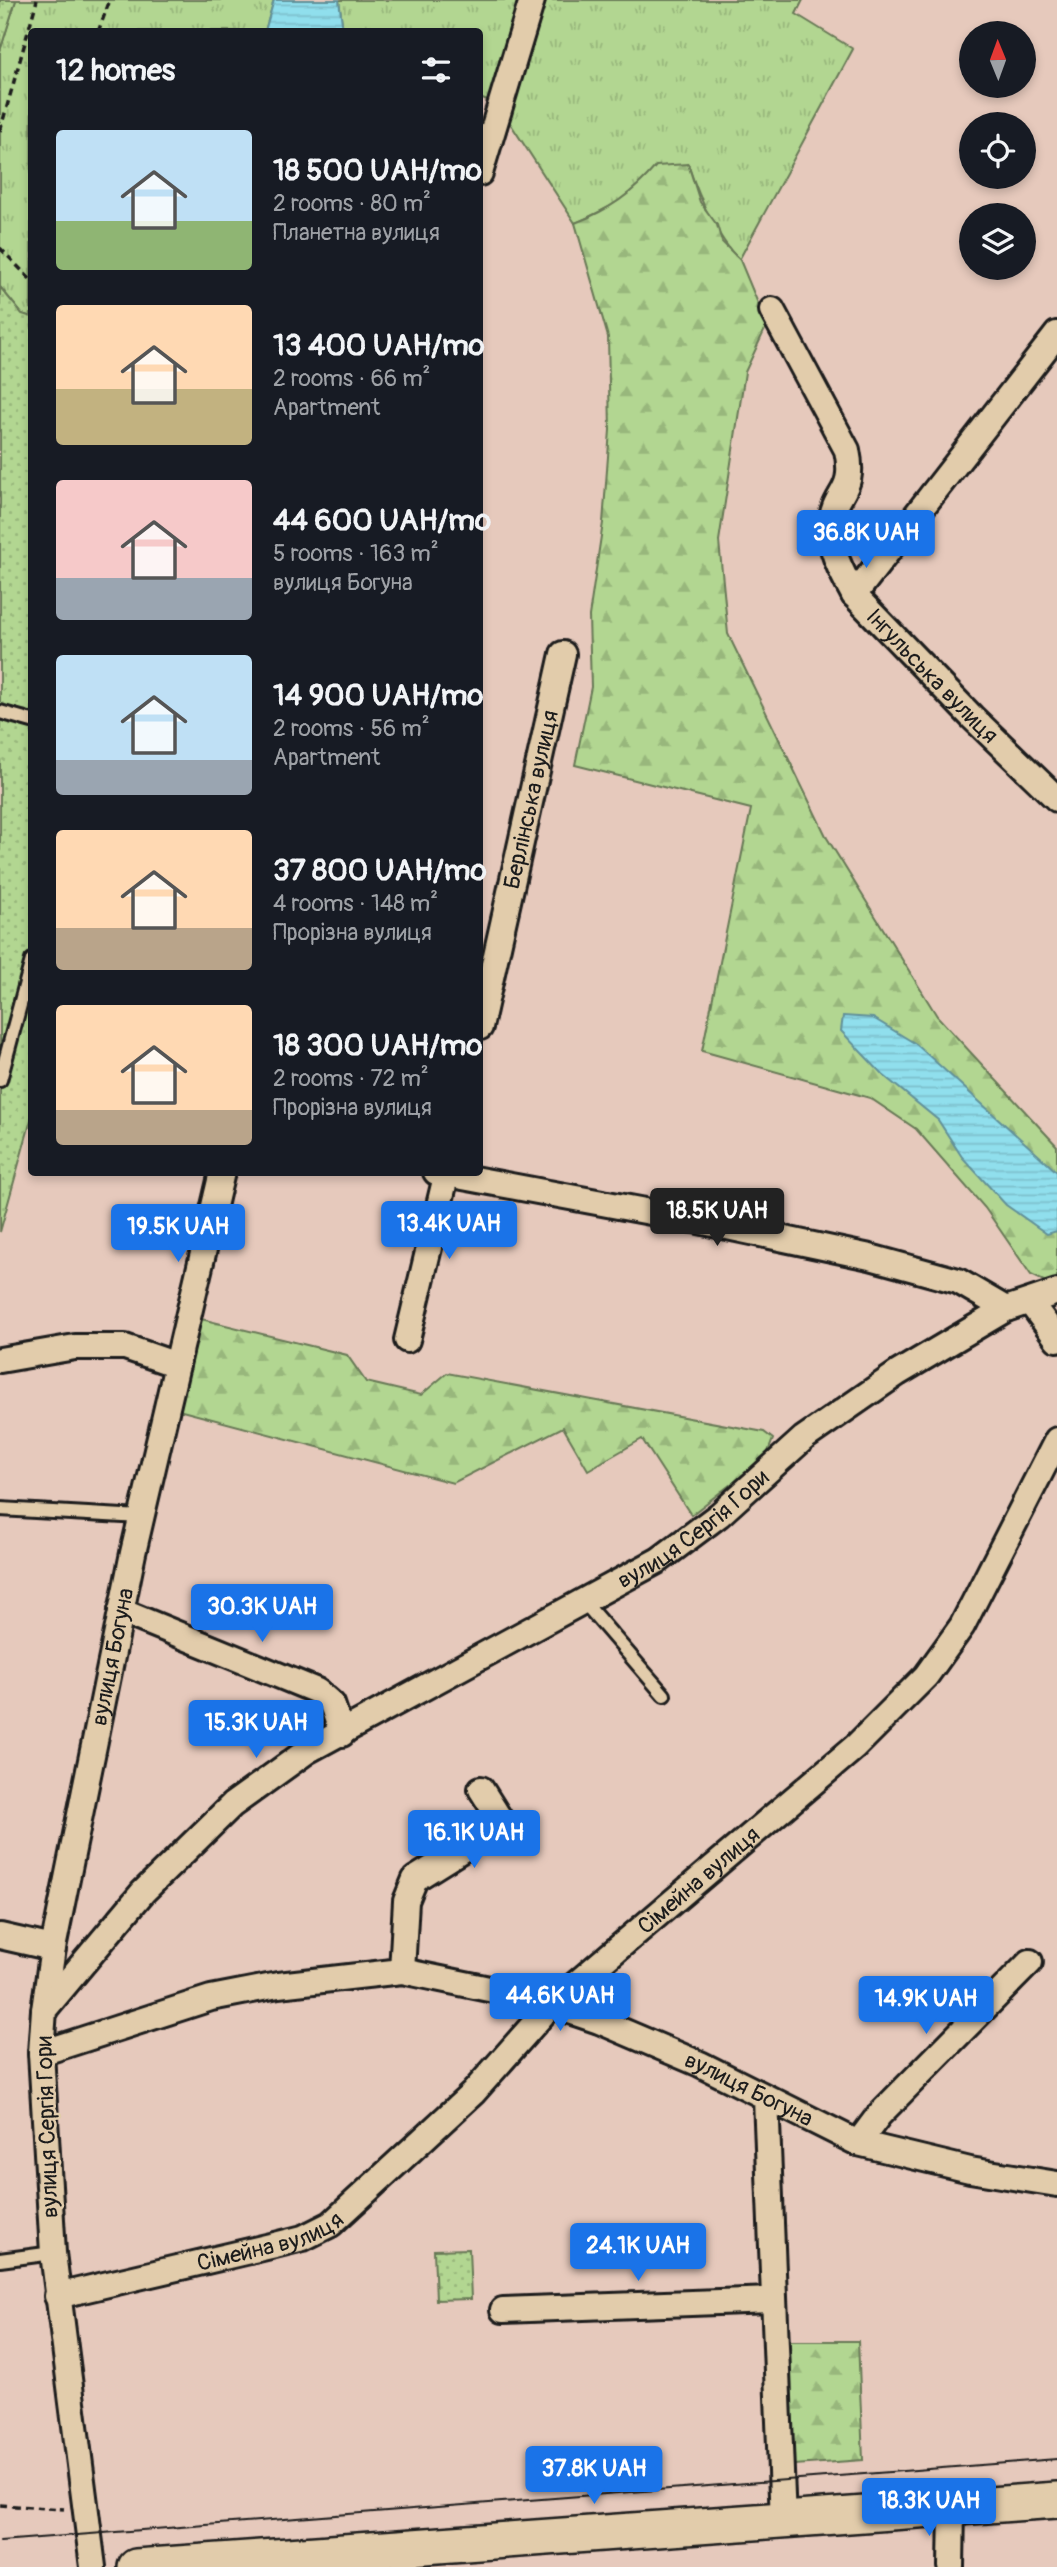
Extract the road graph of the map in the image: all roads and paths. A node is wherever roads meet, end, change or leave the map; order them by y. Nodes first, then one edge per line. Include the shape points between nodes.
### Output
1 (37, 0) edge
2 (110, 0) edge
3 (531, 0) edge
4 (29, 28) edge
5 (100, 28) edge
6 (28, 32) edge
7 (0, 131) edge
8 (483, 163) edge
9 (0, 248) edge
10 (28, 277) edge
11 (772, 310) dead end
12 (1052, 351) edge
13 (854, 595) junction
14 (563, 654) dead end
15 (0, 712) edge
16 (28, 720) edge
17 (1057, 799) edge
18 (28, 975) edge
19 (483, 1014) edge
20 (0, 1080) edge
21 (221, 1176) edge
22 (442, 1176) edge
23 (459, 1176) edge
24 (1057, 1292) edge
25 (1030, 1302) junction
26 (1006, 1310) junction
27 (1057, 1339) edge
28 (407, 1340) dead end
29 (0, 1360) edge
30 (177, 1365) junction
31 (1057, 1440) edge
32 (0, 1509) edge
33 (141, 1517) junction
34 (584, 1602) junction
35 (121, 1611) junction
36 (664, 1695) dead end
37 (342, 1734) junction
38 (481, 1789) dead end
39 (0, 1936) edge
40 (53, 1948) junction
41 (1030, 1962) dead end
42 (402, 1971) junction
43 (550, 2006) junction
44 (44, 2010) junction
45 (41, 2053) junction
46 (766, 2098) junction
47 (858, 2143) junction
48 (1057, 2184) edge
49 (53, 2253) junction
50 (0, 2260) edge
51 (57, 2296) junction
52 (774, 2300) junction
53 (503, 2310) dead end
54 (1057, 2500) edge
55 (0, 2505) edge
56 (952, 2509) junction
57 (87, 2510) junction
58 (783, 2521) junction
59 (93, 2567) edge
60 (136, 2567) edge
61 (951, 2567) edge

1 - 4 path
2 - 5 path
3 - 8 street
6 - 7 path
9 - 10 path
11 - 13 street, Інгульська вулиця via 847,450 851,477 835,507 831,535
12 - 13 street
13 - 17 street, Інгульська вулиця
14 - 19 street, Берлінська вулиця
15 - 16 lane
18 - 20 lane
21 - 30 street, вулиця Богуна
22 - 28 street
23 - 26 street via 870,1257 958,1281
24 - 25 street
25 - 26 street, вулиця Сергія Гори
25 - 27 street
26 - 34 street, вулиця Сергія Гори via 898,1373 814,1430 719,1515 659,1560
29 - 30 street via 75,1347 125,1347
30 - 33 street, вулиця Богуна
31 - 43 street, Сімейна вулиця via 962,1626 926,1676 855,1747
32 - 33 lane
33 - 35 street, вулиця Богуна
34 - 36 lane
34 - 37 street, вулиця Сергія Гори
35 - 37 street via 317,1691 331,1704
35 - 40 street, вулиця Богуна
37 - 44 street, вулиця Сергія Гори via 307,1751 232,1805 143,1892
38 - 42 street via 503,1824 415,1880 406,1901
39 - 40 street
40 - 44 street, вулиця Богуна
41 - 47 street via 879,2115
42 - 43 street, вулиця Богуна via 485,1986
42 - 45 street, вулиця Богуна via 211,1998
43 - 46 street, вулиця Богуна via 599,2021 700,2064
43 - 51 street, Сімейна вулиця via 473,2093 321,2231
44 - 45 street, вулиця Сергія Гори
45 - 49 street, вулиця Сергія Гори
46 - 47 street, вулиця Богуна
46 - 52 street
47 - 48 street, вулиця Богуна via 970,2171
49 - 50 lane
49 - 51 street, вулиця Сергія Гори
51 - 57 street, вулиця Сергія Гори
52 - 53 street
52 - 58 street
54 - 56 main road
55 - 57 path
56 - 58 main road
56 - 61 street
57 - 59 street, вулиця Сергія Гори
58 - 60 main road

